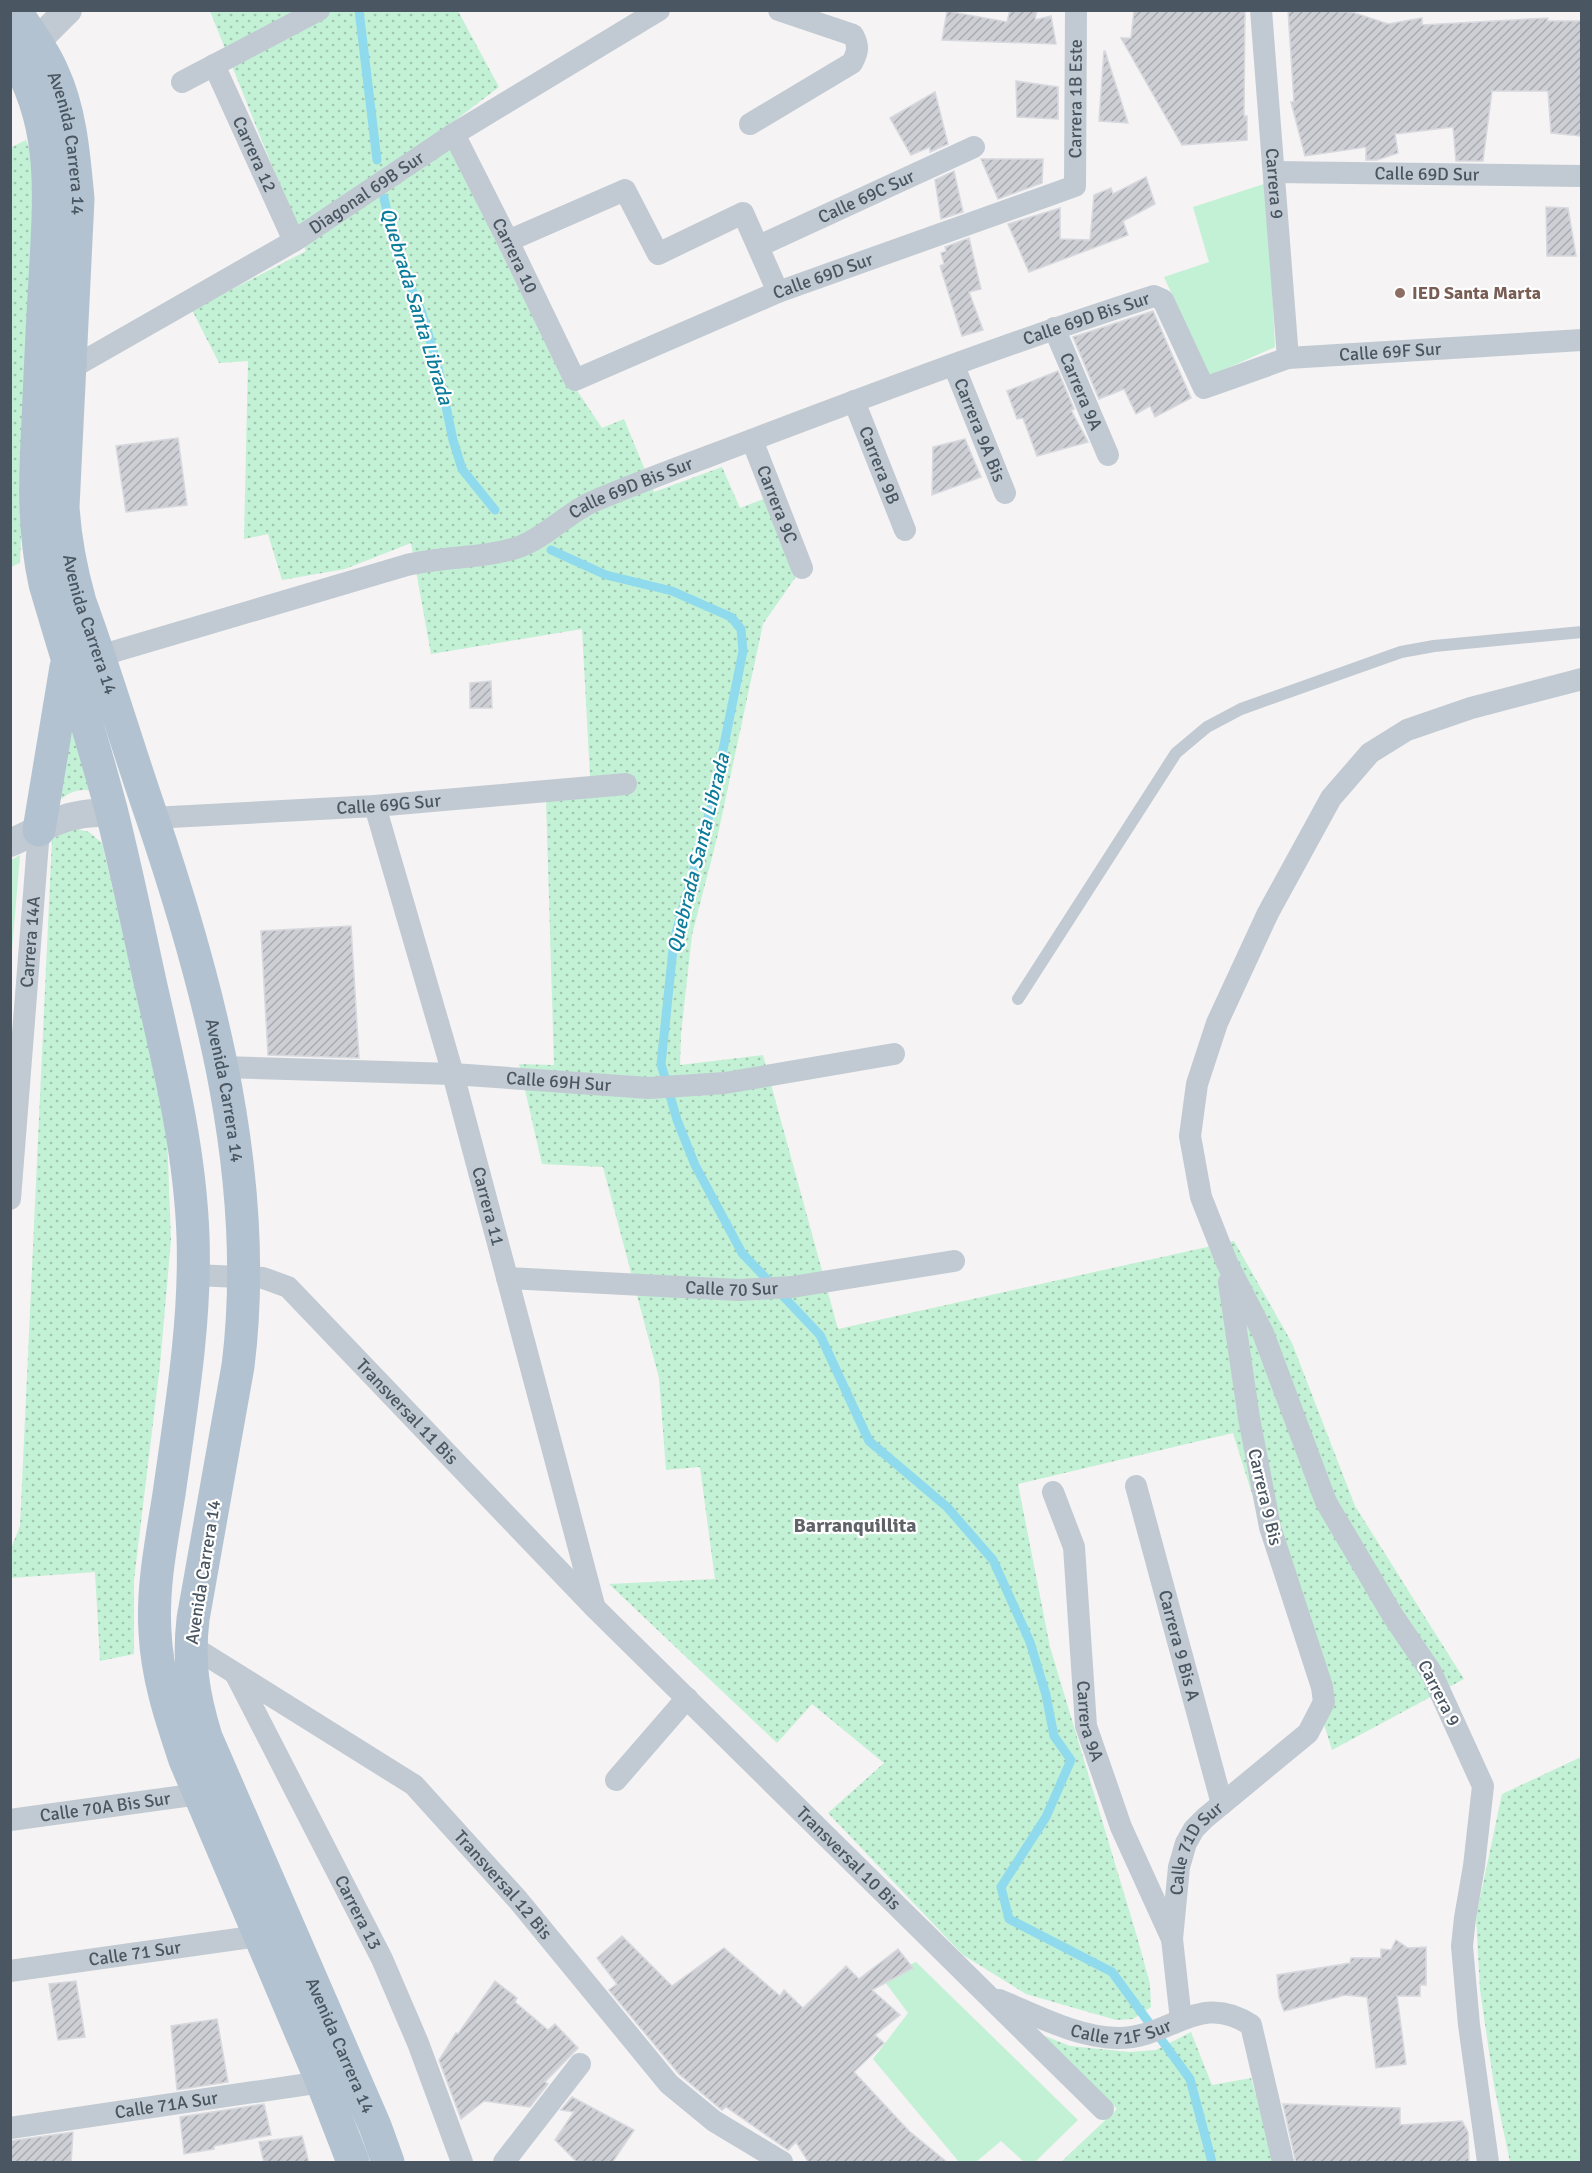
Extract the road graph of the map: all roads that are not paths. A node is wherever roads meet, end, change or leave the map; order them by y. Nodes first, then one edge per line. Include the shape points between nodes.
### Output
1 (15, 10) edge
2 (68, 10) edge
3 (319, 10) edge
4 (659, 10) edge
5 (779, 10) edge
6 (1076, 10) edge
7 (1261, 10) edge
8 (21, 51) edge
9 (214, 66) junction
10 (182, 82) dead end
11 (750, 124) dead end
12 (454, 134) junction
13 (974, 147) dead end
14 (1274, 171) junction
15 (1581, 176) edge
16 (1075, 186) joint
17 (294, 241) junction
18 (508, 241) junction
19 (759, 246) junction
20 (778, 292) junction
21 (1054, 328) junction
22 (1581, 340) edge
23 (1288, 358) junction
24 (954, 366) junction
25 (70, 369) junction
26 (575, 380) joint
27 (1204, 388) joint
28 (854, 401) junction
29 (752, 440) junction
30 (1108, 455) dead end
31 (1005, 493) dead end
32 (905, 530) dead end
33 (802, 568) dead end
34 (1581, 632) edge
35 (99, 656) junction
36 (67, 662) junction
37 (1581, 679) edge
38 (626, 784) dead end
39 (375, 806) junction
40 (112, 814) junction
41 (152, 818) junction
42 (25, 836) edge
43 (1018, 999) dead end
44 (894, 1054) dead end
45 (220, 1067) junction
46 (453, 1074) junction
47 (10, 1198) edge
48 (954, 1261) dead end
49 (1227, 1263) junction
50 (194, 1275) junction
51 (244, 1277) junction
52 (507, 1278) junction
53 (1136, 1486) dead end
54 (1053, 1492) dead end
55 (594, 1607) junction
56 (190, 1645) junction
57 (235, 1672) junction
58 (687, 1698) junction
59 (1315, 1723) joint
60 (616, 1780) dead end
61 (199, 1794) junction
62 (1222, 1804) junction
63 (10, 1820) edge
64 (259, 1936) junction
65 (1172, 1939) junction
66 (10, 1971) edge
67 (989, 1996) junction
68 (1175, 2023) junction
69 (580, 2064) dead end
70 (322, 2082) junction
71 (1103, 2109) dead end
72 (10, 2128) edge
73 (353, 2163) edge
74 (388, 2163) edge
75 (462, 2163) edge
76 (504, 2163) edge
77 (782, 2163) edge
78 (1283, 2163) edge
79 (1488, 2163) edge

1 - 8 main road, Avenida Carrera 14
2 - 8 street
3 - 9 street
4 - 12 street, Diagonal 69B Sur
5 - 11 street via 853,35 858,52 852,63
6 - 16 street, Carrera 1B Este
7 - 14 street, Carrera 9
8 - 25 main road, Avenida Carrera 14 via 53,73 64,105 75,165 78,199
8 - 36 main road, Avenida Carrera 14 via 38,106 47,154 35,524 38,555
9 - 10 street
9 - 17 street, Carrera 12
12 - 17 street, Diagonal 69B Sur
12 - 18 street, Carrera 10
13 - 19 street, Calle 69C Sur
14 - 15 street, Calle 69D Sur
14 - 23 street, Carrera 9
16 - 20 street, Calle 69D Sur
17 - 25 street, Diagonal 69B Sur
18 - 19 street via 625,190 658,254 743,213
18 - 26 street, Carrera 10
19 - 20 street
20 - 26 street, Calle 69D Sur
21 - 24 street, Calle 69D Bis Sur
21 - 27 street, Calle 69D Bis Sur via 1154,296 1160,298
21 - 30 street, Carrera 9A
22 - 23 street, Calle 69F Sur
23 - 27 street, Calle 69F Sur
24 - 28 street, Calle 69D Bis Sur
24 - 31 street, Carrera 9A Bis
25 - 35 main road, Avenida Carrera 14 via 65,539 70,568
28 - 29 street, Calle 69D Bis Sur
28 - 32 street, Carrera 9B
29 - 33 street, Carrera 9C
29 - 35 street, Calle 69D Bis Sur via 591,503 521,546 408,565
34 - 43 lane via 1401,652 1241,709 1207,727 1176,753
35 - 41 main road, Avenida Carrera 14
36 - 40 main road, Avenida Carrera 14
36 - 42 main road
37 - 49 street via 1471,708 1407,730 1370,753 1331,798 1268,913 1217,1023 1197,1084 1190,1136 1201,1197
38 - 39 street, Calle 69G Sur
39 - 41 street, Calle 69G Sur
39 - 46 street, Carrera 11
40 - 42 street via 84,812
40 - 50 main road, Avenida Carrera 14 via 179,1111 191,1200
41 - 45 main road, Avenida Carrera 14 via 186,923
42 - 47 street, Carrera 14A
44 - 46 street, Calle 69H Sur via 725,1083 649,1088
45 - 46 street, Calle 69H Sur
45 - 51 main road, Avenida Carrera 14 via 239,1183
46 - 52 street, Carrera 11
48 - 52 street, Calle 70 Sur via 792,1287 739,1290
49 - 59 street, Carrera 9 Bis via 1249,1418 1270,1527 1322,1687 1324,1702
49 - 79 street, Carrera 9 via 1263,1332 1326,1502 1431,1672 1482,1786 1462,1946
50 - 51 street, Transversal 11 Bis
50 - 61 main road, Avenida Carrera 14 via 154,1628 167,1706
51 - 55 street, Transversal 11 Bis via 263,1278 288,1287
51 - 56 main road, Avenida Carrera 14 via 238,1366
52 - 55 street, Carrera 11
53 - 62 street, Carrera 9 Bis A
54 - 65 street, Carrera 9A via 1074,1547 1086,1726 1121,1827
55 - 58 street, Transversal 10 Bis
56 - 57 street, Transversal 12 Bis
56 - 74 main road, Avenida Carrera 14 via 195,1701 206,1737
57 - 75 street, Carrera 13 via 382,1959
57 - 77 street, Transversal 12 Bis via 414,1785 518,1900 669,2084 714,2121
58 - 60 street
58 - 67 street, Transversal 10 Bis
59 - 62 street, Calle 71D Sur
61 - 63 street, Calle 70A Bis Sur
61 - 64 main road, Avenida Carrera 14
62 - 65 street, Calle 71D Sur via 1194,1829 1186,1843 1179,1867
64 - 66 street, Calle 71 Sur
64 - 70 main road, Avenida Carrera 14
65 - 68 street, Calle 71D Sur
67 - 68 street, Calle 71F Sur via 1099,2037 1136,2037
67 - 71 street, Transversal 10 Bis
68 - 78 street, Calle 71F Sur via 1196,2014 1216,2012 1251,2025
69 - 76 street
70 - 72 street, Calle 71A Sur
70 - 73 main road, Avenida Carrera 14

